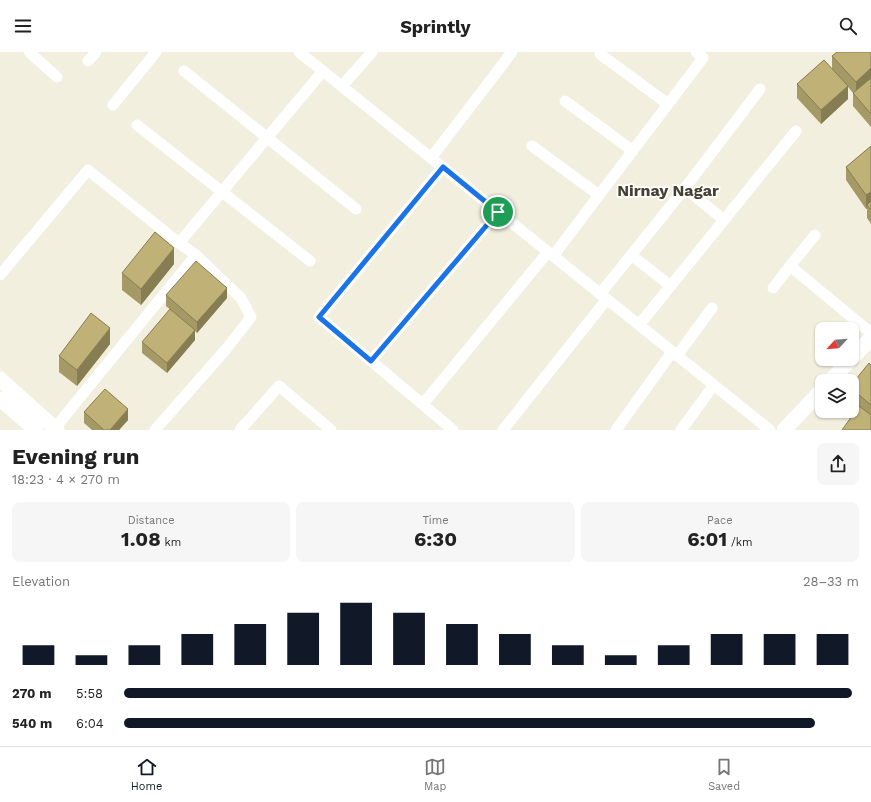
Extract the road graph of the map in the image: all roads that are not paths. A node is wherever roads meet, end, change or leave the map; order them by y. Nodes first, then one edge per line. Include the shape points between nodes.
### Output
1 (29, 52) edge
2 (96, 52) edge
3 (156, 52) edge
4 (299, 52) edge
5 (372, 52) edge
6 (512, 52) edge
7 (696, 52) edge
8 (600, 54) dead end
9 (88, 61) dead end
10 (184, 71) dead end
11 (323, 71) junction
12 (58, 76) dead end
13 (342, 86) junction
14 (760, 89) dead end
15 (565, 101) dead end
16 (668, 104) junction
17 (112, 105) dead end
18 (138, 125) dead end
19 (796, 131) dead end
20 (266, 138) junction
21 (532, 146) dead end
22 (633, 150) junction
23 (431, 158) junction
24 (443, 167) junction
25 (685, 188) junction
26 (222, 192) junction
27 (598, 196) junction
28 (356, 209) dead end
29 (498, 212) junction
30 (724, 220) junction
31 (814, 236) dead end
32 (179, 243) junction
33 (550, 254) junction
34 (196, 255) junction
35 (631, 255) junction
36 (310, 261) dead end
37 (790, 266) junction
38 (0, 275) edge
39 (671, 286) junction
40 (773, 288) dead end
41 (604, 297) junction
42 (712, 308) dead end
43 (639, 325) junction
44 (871, 333) edge
45 (871, 338) edge
46 (859, 351) edge
47 (675, 354) junction
48 (371, 361) junction
49 (845, 366) edge
50 (837, 374) edge
51 (0, 379) edge
52 (714, 385) junction
53 (815, 397) edge
54 (0, 399) edge
55 (423, 404) junction
56 (56, 429) edge
57 (36, 430) edge
58 (155, 430) edge
59 (240, 430) edge
60 (331, 430) edge
61 (454, 430) edge
62 (503, 430) edge
63 (616, 430) edge
64 (681, 430) edge
65 (770, 430) edge
66 (784, 430) edge

1 - 12 street
2 - 9 street
3 - 17 street
4 - 11 street
5 - 13 street
6 - 23 street
7 - 16 street via 703,58
8 - 16 street
10 - 20 street
11 - 13 street
11 - 20 street
13 - 23 street
14 - 25 street
15 - 22 street
16 - 22 street
18 - 26 street
19 - 30 street
20 - 26 street
20 - 28 street
21 - 27 street
22 - 27 street
23 - 24 street
24 - 29 street
24 - 48 street via 319,317
25 - 30 street
25 - 35 street
26 - 32 street
26 - 36 street
27 - 33 street
29 - 33 street
29 - 48 street
30 - 39 street
31 - 37 street
32 - 34 street
32 - 38 street via 88,170
33 - 41 street
33 - 55 street
34 - 56 street
34 - 58 street via 241,298 250,317 227,348
35 - 39 street
35 - 41 street
37 - 40 street
37 - 44 street
39 - 43 street
41 - 43 street
41 - 62 street
42 - 47 street
43 - 47 street
45 - 46 main road
47 - 52 street
47 - 63 street
48 - 55 street
49 - 50 main road
51 - 56 main road
52 - 64 street
52 - 65 street
53 - 66 main road
54 - 57 main road
55 - 61 street
59 - 60 street via 279,386

